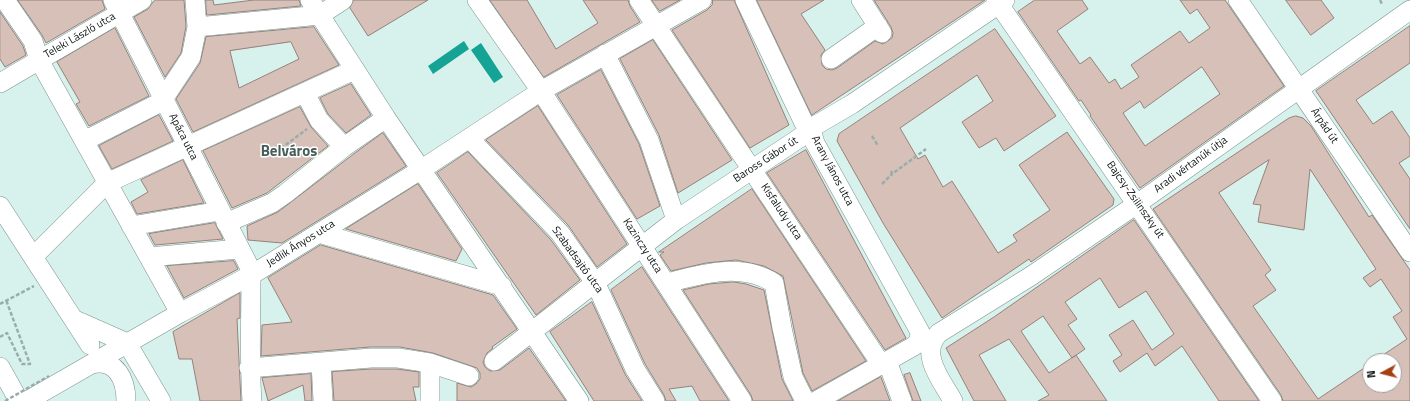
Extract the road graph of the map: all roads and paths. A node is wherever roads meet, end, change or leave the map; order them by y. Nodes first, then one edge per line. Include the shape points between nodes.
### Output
1 (142, 0) edge
2 (195, 0) edge
3 (344, 0) edge
4 (477, 0) edge
5 (639, 0) edge
6 (702, 0) edge
7 (745, 0) edge
8 (862, 0) edge
9 (1238, 0) edge
10 (1380, 0) edge
11 (1000, 1) edge
12 (6, 2) edge
13 (1382, 4) dead end
14 (116, 6) edge
15 (315, 8) edge
16 (1410, 10) edge
17 (657, 26) junction
18 (197, 27) junction
19 (26, 38) dead end
20 (605, 54) junction
21 (830, 59) dead end
22 (32, 67) junction
23 (354, 70) junction
24 (0, 83) edge
25 (1298, 88) junction
26 (541, 91) junction
27 (305, 93) junction
28 (165, 99) junction
29 (386, 118) junction
30 (319, 120) junction
31 (809, 131) junction
32 (872, 136) dead end
33 (470, 139) junction
34 (84, 141) junction
35 (188, 145) junction
36 (878, 146) dead end
37 (344, 147) junction
38 (926, 149) dead end
39 (276, 152) dead end
40 (752, 168) junction
41 (422, 169) junction
42 (891, 171) dead end
43 (892, 174) junction
44 (107, 183) junction
45 (882, 184) dead end
46 (1137, 204) junction
47 (0, 206) edge
48 (223, 217) junction
49 (676, 220) junction
50 (131, 226) junction
51 (319, 233) junction
52 (642, 246) junction
53 (239, 249) junction
54 (1410, 252) edge
55 (34, 256) junction
56 (149, 257) junction
57 (252, 274) junction
58 (49, 278) junction
59 (667, 283) junction
60 (596, 284) junction
61 (502, 286) junction
62 (6, 300) junction
63 (0, 304) edge
64 (176, 308) junction
65 (75, 320) junction
66 (533, 332) junction
67 (0, 337) edge
68 (922, 343) junction
69 (90, 344) dead end
70 (125, 350) junction
71 (494, 361) dead end
72 (321, 363) junction
73 (430, 363) junction
74 (884, 363) junction
75 (91, 364) junction
76 (0, 367) edge
77 (249, 368) junction
78 (469, 376) dead end
79 (52, 381) junction
80 (126, 397) edge
81 (160, 399) edge
82 (5, 401) edge
83 (18, 401) edge
84 (27, 401) edge
85 (252, 401) edge
86 (323, 401) edge
87 (430, 401) edge
88 (579, 401) edge
89 (655, 401) edge
90 (742, 401) edge
91 (805, 401) edge
92 (816, 401) edge
93 (902, 401) edge
94 (944, 401) edge
95 (953, 401) edge
96 (1272, 401) edge

1 - 14 street, Teleki László utca
2 - 18 street
3 - 15 street
4 - 26 street, Kazinczy utca
5 - 17 street, Kisfaludy utca
6 - 17 street, Jedlik Ányos utca
7 - 31 street, Arany János utca
8 - 21 street via 880,30
9 - 25 street, Árpád út
10 - 13 path
11 - 31 street, Baross Gábor út
11 - 46 street, Bajcsy-Zsilinszky út
12 - 19 street
12 - 22 street via 32,41
14 - 22 street, Teleki László utca
14 - 28 street, Apáca utca
15 - 18 street
15 - 23 street
16 - 25 street, Aradi vértanúk útja
17 - 20 street, Jedlik Ányos utca
17 - 40 street, Kisfaludy utca
18 - 28 street via 192,57
20 - 26 street, Jedlik Ányos utca
20 - 49 street via 649,140
22 - 24 street, Teleki László utca
22 - 34 street
23 - 27 street
23 - 29 street
25 - 46 street, Aradi vértanúk útja
25 - 54 street, Árpád út
26 - 33 street, Jedlik Ányos utca
26 - 52 street, Kazinczy utca
27 - 30 street
27 - 35 street
28 - 34 street
28 - 35 street, Apáca utca
29 - 37 street
29 - 41 street
30 - 37 street
30 - 39 path
31 - 40 street, Baross Gábor út
31 - 68 street, Arany János utca via 919,329
32 - 36 path
33 - 41 street, Jedlik Ányos utca
33 - 60 street, Szabadsajtó utca via 560,233
34 - 44 street
35 - 44 street
35 - 48 street, Apáca utca
37 - 48 street via 272,203
38 - 43 path
40 - 49 street, Baross Gábor út
40 - 74 street, Kisfaludy utca
41 - 51 street, Jedlik Ányos utca
41 - 61 street
42 - 43 path
43 - 45 path
44 - 50 street
44 - 55 street
46 - 68 street, Aradi vértanúk útja via 1031,276
46 - 96 street, Bajcsy-Zsilinszky út
47 - 55 street
48 - 50 street
48 - 53 street, Apáca utca
49 - 52 street, Baross Gábor út
50 - 56 street
51 - 57 street, Jedlik Ányos utca
51 - 61 street
52 - 59 street, Kazinczy utca
52 - 60 street, Baross Gábor út
53 - 56 street
53 - 57 street, Apáca utca
55 - 58 street
56 - 64 street
57 - 64 street, Jedlik Ányos utca
57 - 77 street
58 - 62 path
58 - 65 street
59 - 90 street, Kazinczy utca
59 - 91 street via 711,272 742,271 774,282 793,377
60 - 66 street, Baross Gábor út
60 - 89 street, Szabadsajtó utca via 635,369
61 - 66 street
62 - 63 path
62 - 67 path via 30,364 22,364 7,333
64 - 70 street, Jedlik Ányos utca
65 - 69 street
65 - 70 street
66 - 71 street, Baross Gábor út
66 - 88 street
68 - 74 street, Aradi vértanúk útja
68 - 94 street
68 - 95 street
70 - 75 street, Jedlik Ányos utca
70 - 81 street
72 - 73 street via 398,358
72 - 77 street
72 - 86 street
73 - 78 street
73 - 87 street
74 - 92 street, Aradi vértanúk útja
74 - 93 street, Kisfaludy utca
75 - 79 street, Jedlik Ányos utca
75 - 80 street via 103,363 114,366 121,375
76 - 83 street
77 - 85 street
79 - 82 path, bridge
79 - 84 street, Jedlik Ányos utca
80 - 81 street via 144,393

